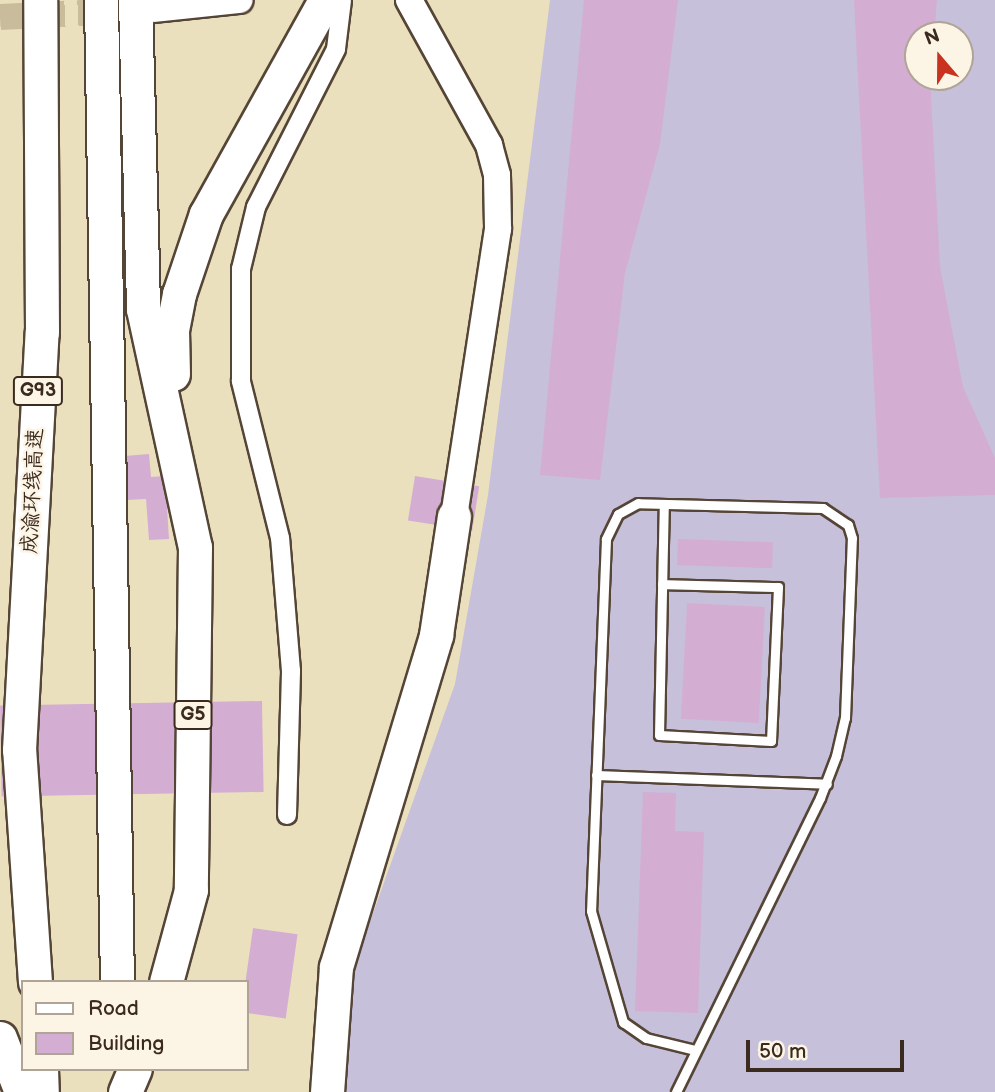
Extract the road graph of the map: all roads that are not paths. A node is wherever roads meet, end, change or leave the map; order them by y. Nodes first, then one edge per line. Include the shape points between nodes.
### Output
1 (40, 0) edge
2 (102, 0) edge
3 (240, 0) edge
4 (324, 0) edge
5 (342, 0) edge
6 (409, 0) edge
7 (145, 5) edge
8 (176, 447) junction
9 (664, 504) junction
10 (454, 516) joint
11 (662, 584) junction
12 (596, 775) junction
13 (827, 784) junction
14 (287, 815) dead end
15 (35, 980) edge
16 (117, 980) edge
17 (167, 980) edge
18 (0, 1038) edge
19 (695, 1050) junction
20 (41, 1071) edge
21 (118, 1071) edge
22 (134, 1071) edge
23 (21, 1092) edge
24 (42, 1092) edge
25 (118, 1092) edge
26 (125, 1092) edge
27 (327, 1092) edge
28 (676, 1092) edge

1 - 15 highway, 成渝环线高速 / G93 via 41,332 19,750
2 - 16 highway
3 - 7 street
4 - 8 highway via 206,214 179,294 172,330
5 - 14 street via 337,49 256,207 241,269 240,381 280,538 291,671
6 - 10 street via 473,114 498,175 498,229
7 - 8 highway, G5 via 143,309
8 - 17 highway, G5 via 195,547 191,890
9 - 11 lane
9 - 12 lane via 627,506 611,524 607,539
9 - 13 lane via 823,508 848,525 852,538 845,718
10 - 27 highway via 436,635 336,967
11 - 11 lane via 659,735 771,741 778,587
12 - 13 lane
12 - 19 lane via 591,911 618,1009 631,1031
13 - 19 lane
18 - 23 highway
19 - 28 lane
20 - 24 highway
21 - 25 highway
22 - 26 highway

